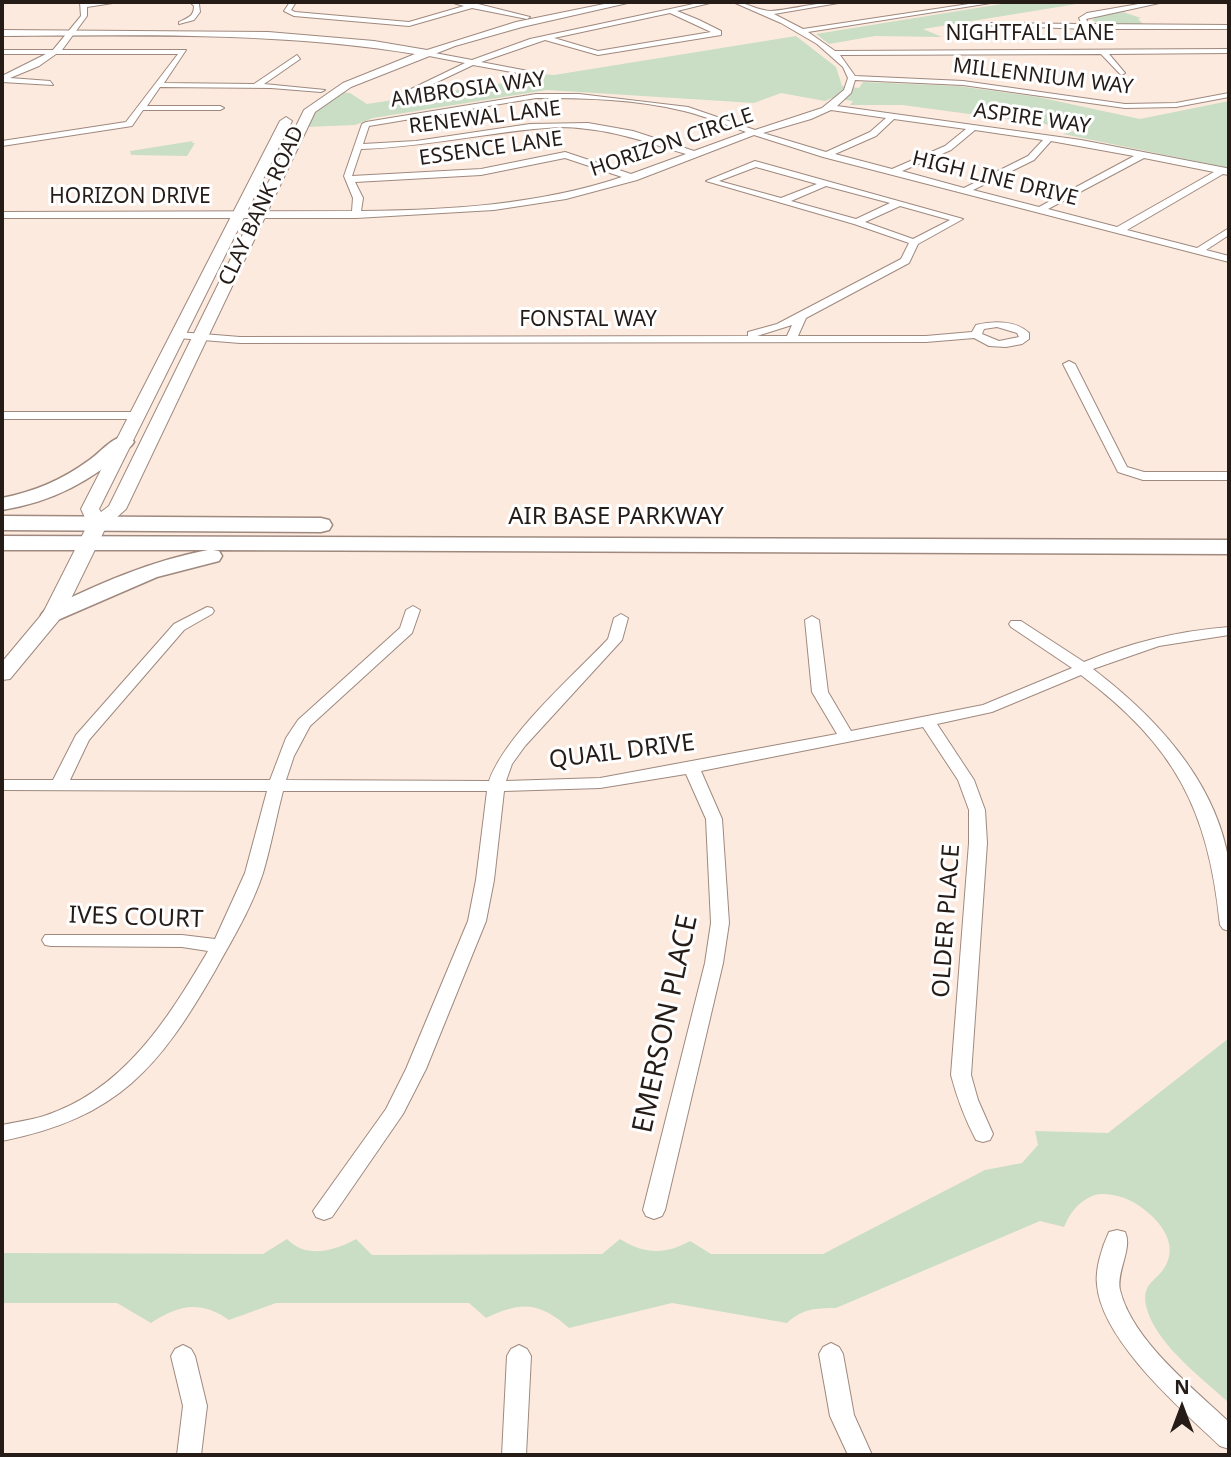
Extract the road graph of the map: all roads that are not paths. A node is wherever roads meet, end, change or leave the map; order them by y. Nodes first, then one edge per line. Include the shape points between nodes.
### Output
1 (116, 2) edge
2 (193, 2) edge
3 (293, 2) edge
4 (453, 2) edge
5 (602, 2) edge
6 (626, 2) edge
7 (711, 2) edge
8 (736, 2) edge
9 (841, 2) edge
10 (994, 2) edge
11 (1161, 2) edge
12 (84, 3) edge
13 (474, 5) junction
14 (670, 11) junction
15 (769, 13) junction
16 (527, 17) junction
17 (181, 23) dead end
18 (985, 24) dead end
19 (1087, 27) junction
20 (1229, 27) edge
21 (802, 31) junction
22 (2, 33) edge
23 (69, 33) junction
24 (545, 38) junction
25 (413, 51) junction
26 (1103, 51) junction
27 (1229, 51) edge
28 (2, 52) edge
29 (830, 52) junction
30 (52, 53) junction
31 (427, 53) junction
32 (297, 57) dead end
33 (473, 62) junction
34 (525, 73) dead end
35 (1121, 73) dead end
36 (2, 79) edge
37 (50, 83) dead end
38 (851, 83) junction
39 (160, 85) junction
40 (256, 86) junction
41 (411, 90) dead end
42 (318, 92) junction
43 (1229, 95) edge
44 (829, 107) junction
45 (144, 108) junction
46 (220, 108) dead end
47 (891, 117) junction
48 (47, 122) dead end
49 (973, 128) junction
50 (753, 133) junction
51 (57, 135) junction
52 (1049, 139) junction
53 (2, 144) edge
54 (358, 147) junction
55 (696, 154) junction
56 (826, 155) junction
57 (1143, 155) junction
58 (1226, 171) edge
59 (893, 172) junction
60 (634, 178) junction
61 (348, 180) junction
62 (826, 183) junction
63 (964, 191) junction
64 (782, 201) junction
65 (899, 203) junction
66 (1040, 210) junction
67 (2, 215) edge
68 (239, 215) junction
69 (258, 215) junction
70 (356, 215) junction
71 (857, 222) junction
72 (1119, 230) junction
73 (1229, 231) edge
74 (914, 242) junction
75 (1198, 251) junction
76 (1229, 259) edge
77 (802, 316) junction
78 (177, 335) junction
79 (976, 335) dead end
80 (199, 337) junction
81 (791, 339) junction
82 (732, 340) junction
83 (1069, 364) dead end
84 (2, 416) edge
85 (137, 416) junction
86 (124, 442) junction
87 (1229, 476) edge
88 (2, 504) edge
89 (2, 523) edge
90 (1229, 530) edge
91 (93, 534) junction
92 (2, 543) edge
93 (296, 543) junction
94 (1229, 547) edge
95 (413, 610) dead end
96 (207, 611) dead end
97 (53, 615) junction
98 (621, 618) dead end
99 (812, 620) dead end
100 (1016, 624) dead end
101 (1229, 631) edge
102 (1086, 668) junction
103 (2, 674) edge
104 (927, 722) junction
105 (847, 737) junction
106 (691, 768) junction
107 (2, 785) edge
108 (59, 785) junction
109 (278, 785) junction
110 (496, 785) junction
111 (1229, 925) edge
112 (51, 940) dead end
113 (220, 946) junction
114 (2, 1133) edge
115 (983, 1134) dead end
116 (654, 1210) dead end
117 (324, 1211) dead end
118 (1117, 1238) dead end
119 (831, 1354) dead end
120 (183, 1356) dead end
121 (519, 1356) dead end
122 (1229, 1438) edge
123 (189, 1455) edge
124 (514, 1455) edge
125 (860, 1455) edge

1 - 12 street
2 - 17 street via 197,12
3 - 13 street via 288,11 294,14 404,24
4 - 13 street
5 - 16 street, CLAY BANK ROAD
6 - 31 street, CLAY BANK ROAD via 508,27
7 - 14 street
8 - 15 street
9 - 15 street
10 - 21 street
11 - 19 street via 1089,14 1082,19
12 - 23 street via 82,19
13 - 16 street
14 - 24 street
14 - 24 street via 718,34 598,53
15 - 21 street
16 - 25 street, CLAY BANK ROAD
18 - 19 street
19 - 20 street
21 - 29 street
22 - 23 street
23 - 25 street via 272,33
23 - 30 street
24 - 33 street
25 - 31 street
25 - 42 street, CLAY BANK ROAD
26 - 27 street, NIGHTFALL LANE
26 - 29 street, NIGHTFALL LANE
26 - 35 street
28 - 30 street
29 - 38 street via 846,65
30 - 36 street
30 - 39 street via 183,52
31 - 33 street
31 - 69 street, CLAY BANK ROAD via 347,85 310,110
32 - 40 street
33 - 34 street
33 - 41 street
36 - 37 street
38 - 43 street, MILLENNIUM WAY via 963,83 1125,106 1176,105
38 - 44 street, HORIZON CIRCLE
39 - 40 street
39 - 45 street
40 - 42 street
42 - 68 street, CLAY BANK ROAD via 285,123
44 - 47 street, ASPIRE WAY
44 - 50 street, HORIZON CIRCLE
45 - 46 street
45 - 51 street via 129,124
47 - 49 street, ASPIRE WAY
47 - 56 street via 866,137
48 - 51 street
49 - 52 street, ASPIRE WAY
49 - 59 street via 948,148
50 - 54 street, AMBROSIA WAY via 670,105 542,96 371,122 364,125
50 - 55 street, HORIZON CIRCLE
50 - 56 street, HIGH LINE DRIVE
51 - 53 street
52 - 57 street, ASPIRE WAY
52 - 63 street via 1031,158
54 - 55 street, RENEWAL LANE via 415,145 523,127 573,125 635,133
54 - 61 street, AMBROSIA WAY
55 - 60 street, HORIZON CIRCLE
56 - 59 street, HIGH LINE DRIVE
57 - 58 street, ASPIRE WAY
57 - 66 street
58 - 72 street
59 - 63 street, HIGH LINE DRIVE
60 - 61 street, ESSENCE LANE via 565,155 464,174
60 - 70 street, HORIZON CIRCLE via 506,206
61 - 70 street via 358,198
62 - 64 street
62 - 64 street via 755,164 710,181
62 - 65 street
63 - 66 street, HIGH LINE DRIVE
64 - 71 street
65 - 71 street
65 - 74 street via 958,219
66 - 72 street, HIGH LINE DRIVE
67 - 68 street, HORIZON DRIVE
68 - 69 street, HORIZON DRIVE
68 - 78 street, CLAY BANK ROAD
69 - 70 street, HORIZON CIRCLE
69 - 80 street, CLAY BANK ROAD
71 - 74 street
72 - 75 street, HIGH LINE DRIVE
73 - 75 street
74 - 77 street via 905,261
75 - 76 street, HIGH LINE DRIVE
77 - 81 street
77 - 82 street
78 - 80 street, FONSTAL WAY
78 - 85 street, CLAY BANK ROAD
79 - 81 street, FONSTAL WAY via 926,340
80 - 82 street, FONSTAL WAY
80 - 91 street, CLAY BANK ROAD via 117,509
81 - 82 street, FONSTAL WAY
83 - 87 street via 1122,468 1143,476
84 - 85 street
85 - 86 street, CLAY BANK ROAD
86 - 88 main road via 72,482
86 - 91 street, CLAY BANK ROAD via 90,509
89 - 91 main road, AIR BASE PARKWAY
90 - 91 main road, AIR BASE PARKWAY
91 - 92 main road, AIR BASE PARKWAY
91 - 93 main road, AIR BASE PARKWAY
91 - 97 street, CLAY BANK ROAD
93 - 94 main road, AIR BASE PARKWAY
93 - 97 main road via 152,569
95 - 109 street via 407,630 292,738
96 - 108 street via 179,627 82,738
97 - 103 street, CLAY BANK ROAD
98 - 110 street via 615,640 519,743 504,763
99 - 105 street via 820,692
100 - 102 street
101 - 102 street, QUAIL DRIVE via 1162,641
102 - 104 street, QUAIL DRIVE via 1022,697
102 - 111 street via 1145,718 1179,760 1214,838
104 - 105 street, QUAIL DRIVE
104 - 115 street, OLDER PLACE via 966,780 977,810 961,1074
105 - 106 street, QUAIL DRIVE
106 - 110 street, QUAIL DRIVE via 600,783
106 - 116 street, EMERSON PLACE via 714,819 720,923
107 - 108 street, QUAIL DRIVE
108 - 109 street, QUAIL DRIVE
109 - 110 street, QUAIL DRIVE
109 - 113 street via 254,874
110 - 117 street via 477,921 393,1114
112 - 113 street, IVES COURT via 182,941
113 - 114 street via 164,1039 138,1070 102,1096 53,1121
118 - 122 street via 1107,1286 1117,1314 1168,1380
119 - 125 street via 842,1416
120 - 123 street via 195,1406
121 - 124 street

